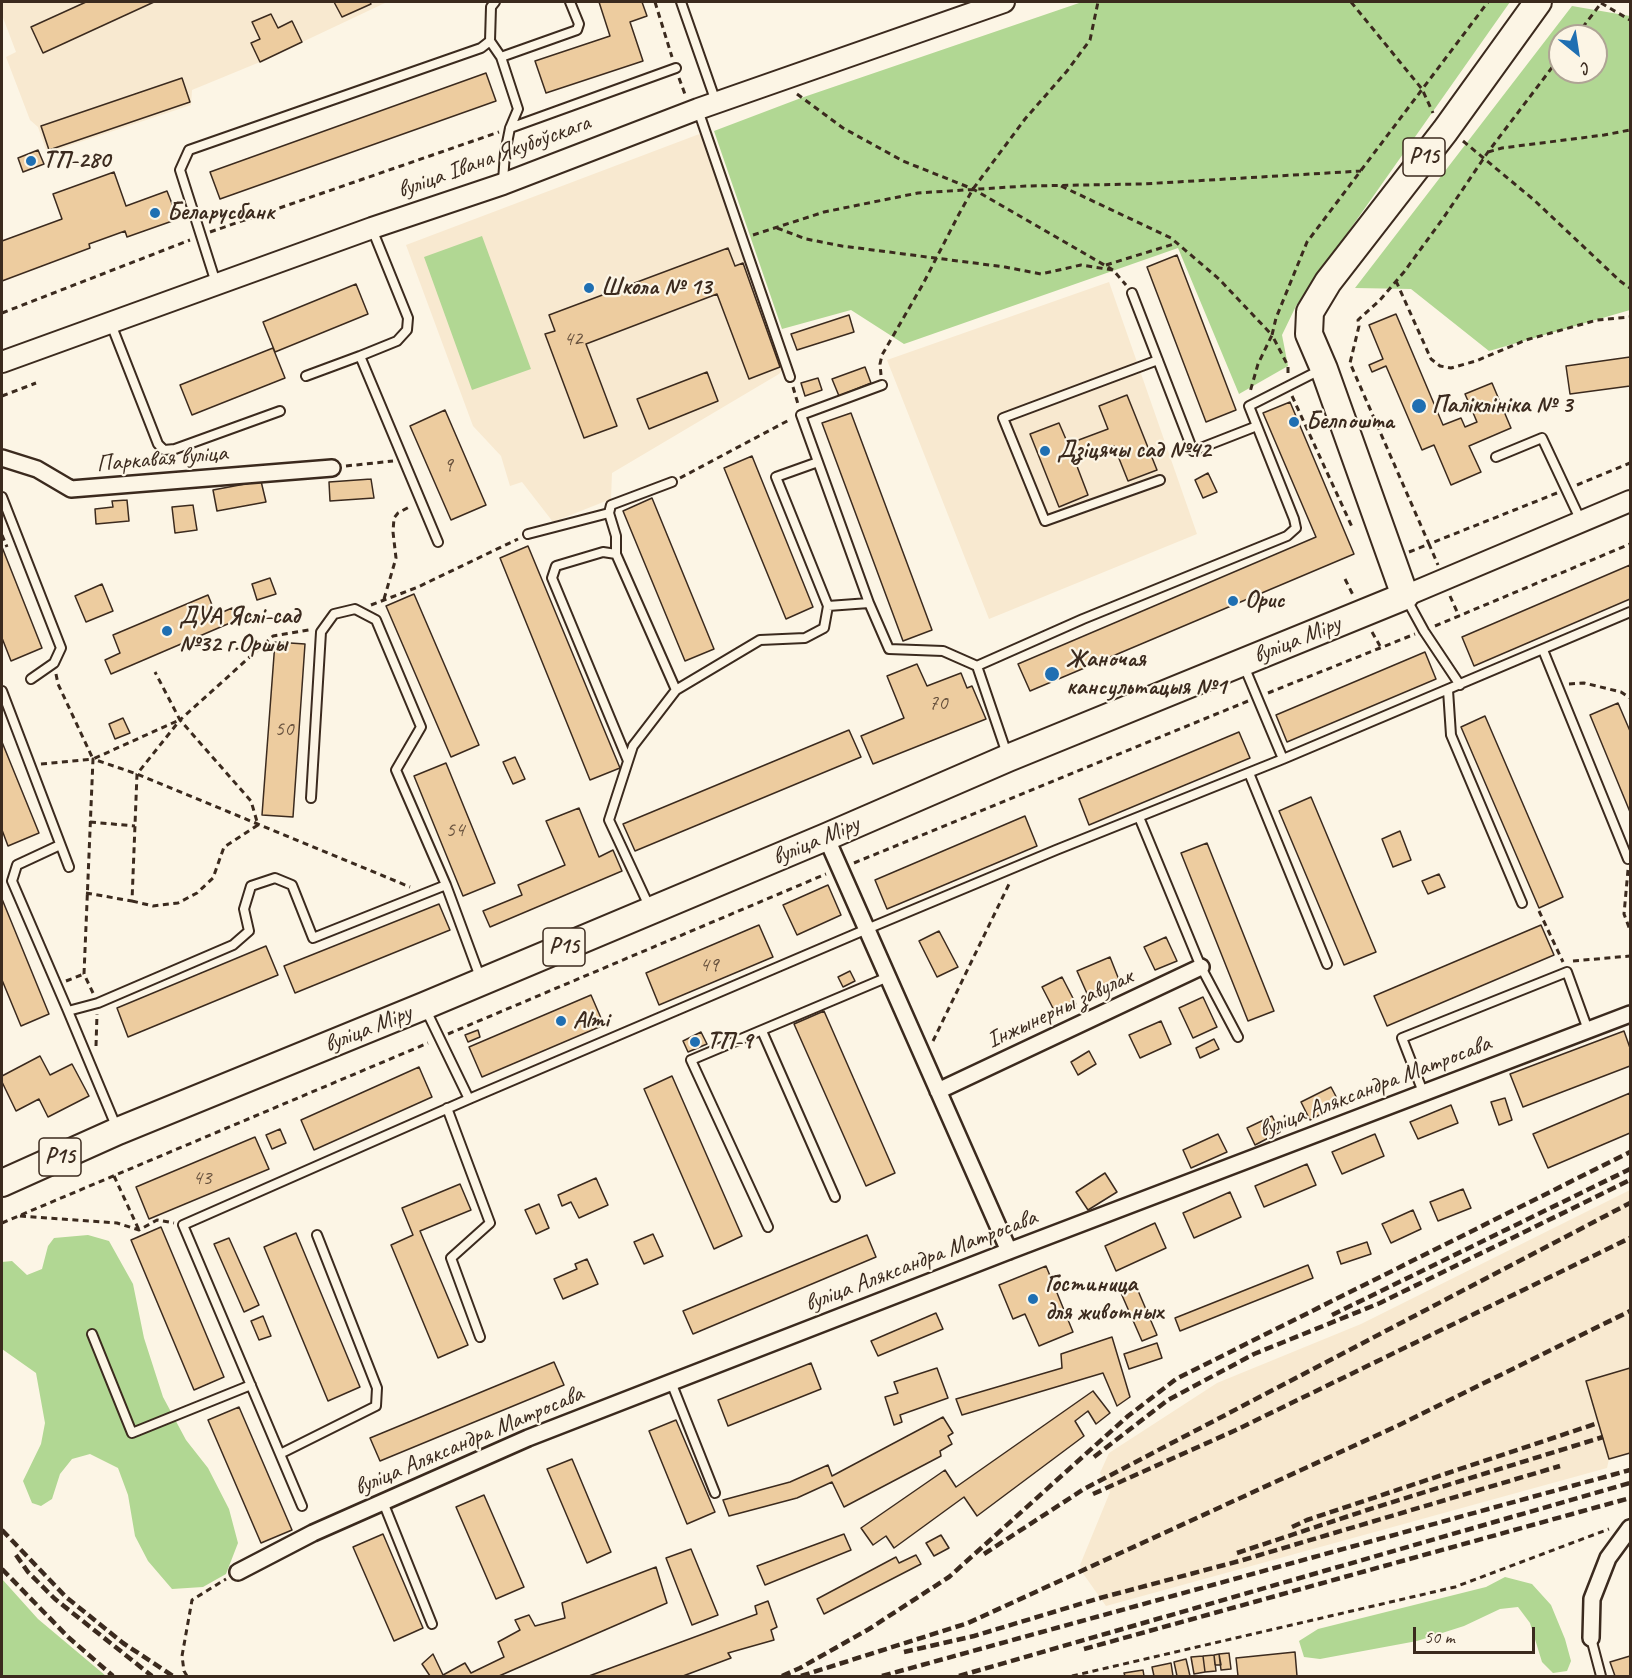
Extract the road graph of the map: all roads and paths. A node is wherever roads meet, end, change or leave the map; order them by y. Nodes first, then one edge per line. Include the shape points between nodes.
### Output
1 (495, 2) edge
2 (570, 2) edge
3 (655, 2) edge
4 (681, 2) edge
5 (1004, 2) edge
6 (1098, 2) edge
7 (1351, 2) edge
8 (1538, 2) edge
9 (1602, 2) edge
10 (1630, 20) edge
11 (1585, 24) edge
12 (490, 41) junction
13 (501, 57) junction
14 (676, 68) junction
15 (1548, 73) edge
16 (798, 94) dead end
17 (700, 104) junction
18 (510, 128) junction
19 (1630, 130) edge
20 (1445, 131) junction
21 (1488, 152) junction
22 (1484, 158) junction
23 (1361, 171) dead end
24 (503, 184) junction
25 (1059, 185) junction
26 (973, 189) junction
27 (372, 228) junction
28 (775, 228) junction
29 (201, 236) junction
30 (743, 238) junction
31 (1177, 243) junction
32 (936, 258) junction
33 (1106, 266) junction
34 (1113, 270) junction
35 (1396, 281) junction
36 (216, 284) junction
37 (1630, 288) edge
38 (1132, 293) joint
39 (2, 313) edge
40 (1630, 317) edge
41 (110, 322) junction
42 (360, 356) junction
43 (1158, 360) junction
44 (2, 362) edge
45 (1324, 369) junction
46 (306, 376) dead end
47 (790, 376) joint
48 (36, 383) dead end
49 (882, 385) joint
50 (2, 396) edge
51 (1249, 406) junction
52 (280, 411) dead end
53 (801, 415) junction
54 (1257, 426) junction
55 (1496, 457) dead end
56 (2, 458) edge
57 (404, 460) junction
58 (818, 462) junction
59 (1630, 463) edge
60 (332, 468) joint
61 (1160, 480) dead end
62 (672, 482) joint
63 (1566, 489) junction
64 (2, 497) edge
65 (421, 501) junction
66 (1630, 501) edge
67 (609, 513) junction
68 (1581, 522) junction
69 (528, 534) joint
70 (2, 535) edge
71 (438, 542) dead end
72 (1630, 544) edge
73 (7, 547) dead end
74 (616, 554) junction
75 (1405, 596) junction
76 (384, 600) junction
77 (869, 603) junction
78 (828, 606) junction
79 (356, 610) junction
80 (1630, 612) edge
81 (1424, 631) junction
82 (321, 632) junction
83 (1543, 650) junction
84 (54, 663) junction
85 (1242, 663) junction
86 (977, 666) junction
87 (155, 672) dead end
88 (31, 679) dead end
89 (1557, 684) junction
90 (1460, 685) junction
91 (676, 690) junction
92 (1448, 690) junction
93 (2, 691) edge
94 (1257, 697) junction
95 (1630, 698) edge
96 (180, 720) junction
97 (1008, 758) junction
98 (93, 759) junction
99 (1283, 759) junction
100 (628, 762) junction
101 (30, 765) junction
102 (1249, 773) junction
103 (137, 774) junction
104 (311, 798) dead end
105 (1138, 817) junction
106 (90, 822) junction
107 (258, 825) junction
108 (135, 826) junction
109 (825, 837) junction
110 (60, 845) junction
111 (1628, 859) joint
112 (1019, 866) junction
113 (69, 867) dead end
114 (840, 869) junction
115 (446, 885) junction
116 (87, 893) junction
117 (425, 893) junction
118 (132, 901) junction
119 (1522, 903) dead end
120 (651, 910) junction
121 (1539, 911) dead end
122 (867, 929) junction
123 (1630, 930) edge
124 (1630, 956) edge
125 (1327, 964) dead end
126 (1201, 967) junction
127 (84, 974) junction
128 (888, 977) junction
129 (481, 981) junction
130 (56, 985) junction
131 (98, 1002) junction
132 (424, 1006) junction
133 (68, 1011) junction
134 (1630, 1014) edge
135 (1588, 1030) junction
136 (762, 1031) junction
137 (1238, 1037) dead end
138 (440, 1038) junction
139 (95, 1053) dead end
140 (924, 1058) junction
141 (938, 1091) junction
142 (1423, 1092) junction
143 (469, 1099) junction
144 (447, 1108) junction
145 (118, 1131) junction
146 (114, 1176) junction
147 (2, 1182) edge
148 (835, 1197) dead end
149 (18, 1216) junction
150 (2, 1223) edge
151 (183, 1225) junction
152 (768, 1227) dead end
153 (139, 1230) junction
154 (317, 1235) dead end
155 (1009, 1251) junction
156 (92, 1334) dead end
157 (480, 1336) dead end
158 (671, 1382) junction
159 (251, 1385) junction
160 (280, 1454) junction
161 (716, 1493) dead end
162 (384, 1502) junction
163 (302, 1506) dead end
164 (1625, 1527) edge
165 (238, 1572) joint
166 (432, 1624) dead end
167 (1591, 1638) joint
168 (187, 1677) edge
169 (1072, 1677) edge
170 (1601, 1677) edge

1 - 12 lane via 491,7
2 - 13 lane via 579,24 577,30
3 - 14 path
4 - 17 lane
5 - 17 street, вуліца Івана Якубоўскага
6 - 26 path via 1090,40
7 - 20 path via 1422,89
8 - 20 main road, Р15
9 - 10 path
9 - 11 path
12 - 13 lane
12 - 29 lane via 480,48 189,150 180,170
13 - 18 lane via 518,109
14 - 17 path
14 - 18 lane
15 - 21 path
16 - 26 path via 843,128 903,161
17 - 24 street, вуліца Івана Якубоўскага
17 - 30 lane
18 - 24 lane
18 - 29 path
19 - 21 path
20 - 22 path
20 - 45 main road, Р15 via 1328,282 1310,312 1309,334
21 - 22 path
22 - 35 path
22 - 37 path
23 - 25 path
24 - 27 street, вуліца Івана Якубоўскага
25 - 26 path
25 - 31 path
26 - 28 path via 918,193 824,212
26 - 32 path
26 - 33 path
27 - 36 street, вуліца Івана Якубоўскага
27 - 42 lane via 408,318 398,341
28 - 30 path
28 - 32 path via 842,246
29 - 36 lane
29 - 39 path
30 - 47 lane
31 - 33 path
31 - 51 path via 1219,279 1272,334 1258,364
32 - 34 path via 1041,274 1081,265
32 - 49 path via 882,355
33 - 34 path
34 - 38 path
35 - 40 path via 1431,359 1451,368 1526,340 1598,320
35 - 63 path via 1358,320 1350,363 1430,544
36 - 41 street, вуліца Івана Якубоўскага
38 - 43 lane
41 - 44 street, вуліца Івана Якубоўскага
41 - 52 lane via 158,444 164,450
42 - 46 lane
42 - 57 lane
43 - 54 lane via 1193,451
43 - 61 lane via 1002,418 1045,521
45 - 51 lane
45 - 75 main road, Р15
47 - 53 path
48 - 50 path
49 - 53 lane
51 - 54 lane
53 - 58 lane
53 - 62 path
54 - 86 lane via 1294,519 1296,528 1287,536
55 - 63 lane via 1542,438
56 - 60 street, Паркавая вуліца via 37,469 71,489
57 - 60 path
57 - 65 lane
58 - 77 lane
58 - 78 lane via 777,477
59 - 63 path
62 - 67 lane via 611,506
63 - 68 lane
64 - 84 lane via 61,648
65 - 71 lane
65 - 76 path via 394,518 396,558
66 - 68 street, вуліца Міру
67 - 69 lane
67 - 74 lane via 616,536
68 - 75 street, вуліца Міру
69 - 76 path
70 - 73 path
72 - 81 path
74 - 91 lane
74 - 100 lane via 603,552 556,566 552,578
75 - 81 lane
75 - 85 main road, вуліца Міру / Р15
76 - 79 path
77 - 78 lane
77 - 86 lane via 889,649 943,651
78 - 91 lane via 824,628 805,638 760,640
79 - 82 lane via 334,614
79 - 115 lane via 375,620 421,727 396,770
80 - 83 lane
81 - 90 lane
81 - 94 path
82 - 96 path via 307,630 273,636
82 - 104 lane
83 - 89 lane
83 - 90 lane
84 - 88 lane
84 - 98 path via 58,684
85 - 94 lane
85 - 97 main road, вуліца Міру / Р15
86 - 97 lane
87 - 96 path
89 - 95 path via 1584,683
89 - 111 lane
90 - 92 lane
91 - 100 lane via 633,746
92 - 99 lane
92 - 119 lane via 1451,735
93 - 101 lane
94 - 99 lane
94 - 114 path
96 - 98 path
96 - 103 path
96 - 107 path via 251,801
97 - 109 main road, вуліца Міру / Р15
98 - 101 path
98 - 103 path
98 - 106 path
99 - 102 lane
100 - 120 lane via 609,820
101 - 110 lane
102 - 105 lane
102 - 125 lane
103 - 107 path
103 - 108 path
105 - 112 lane
105 - 126 lane
106 - 108 path
106 - 116 path
107 - 117 path
107 - 118 path via 224,847 213,878 197,893 178,903 153,906
108 - 118 path
109 - 114 street
109 - 120 main road, вуліца Міру / Р15
110 - 113 lane
110 - 130 lane via 17,865 12,881
111 - 123 path via 1624,914
112 - 122 lane
112 - 140 path
114 - 122 street
114 - 138 path
115 - 117 lane
115 - 129 lane
116 - 118 path
116 - 127 path
117 - 131 lane via 313,938 292,885 275,878 251,886 244,909 249,931 232,945
120 - 129 main road, вуліца Міру / Р15
121 - 124 path via 1562,962
122 - 128 street
122 - 143 lane
126 - 137 lane
126 - 141 street, Інжынерны завулак
127 - 130 path
127 - 131 path
128 - 136 lane
128 - 140 street
129 - 132 main road, вуліца Міру / Р15
130 - 133 lane
131 - 133 lane
131 - 139 path
132 - 138 lane
132 - 145 main road, вуліца Міру / Р15
133 - 145 lane
134 - 135 street, вуліца Аляксандра Матросава
135 - 142 street, вуліца Аляксандра Матросава
135 - 142 lane via 1567,972 1402,1038
136 - 148 lane
136 - 152 lane via 691,1060
138 - 143 lane
138 - 146 path
140 - 141 street
141 - 155 street
142 - 155 street, вуліца Аляксандра Матросава
143 - 144 lane
144 - 151 lane
144 - 157 lane via 490,1223 451,1258
145 - 147 main road, вуліца Міру / Р15
146 - 149 path
146 - 153 path
149 - 150 path
149 - 153 path via 117,1222
151 - 153 path via 157,1220
151 - 159 lane
154 - 160 lane via 377,1388 376,1406
155 - 158 street, вуліца Аляксандра Матросава
156 - 159 lane via 132,1433
158 - 161 lane
158 - 162 street, вуліца Аляксандра Матросава via 528,1438
159 - 160 lane
160 - 163 lane
162 - 165 street, вуліца Аляксандра Матросава
162 - 166 lane
164 - 167 street via 1592,1599
164 - 169 path via 1455,1587
165 - 168 path via 192,1600 182,1656
167 - 170 lane

